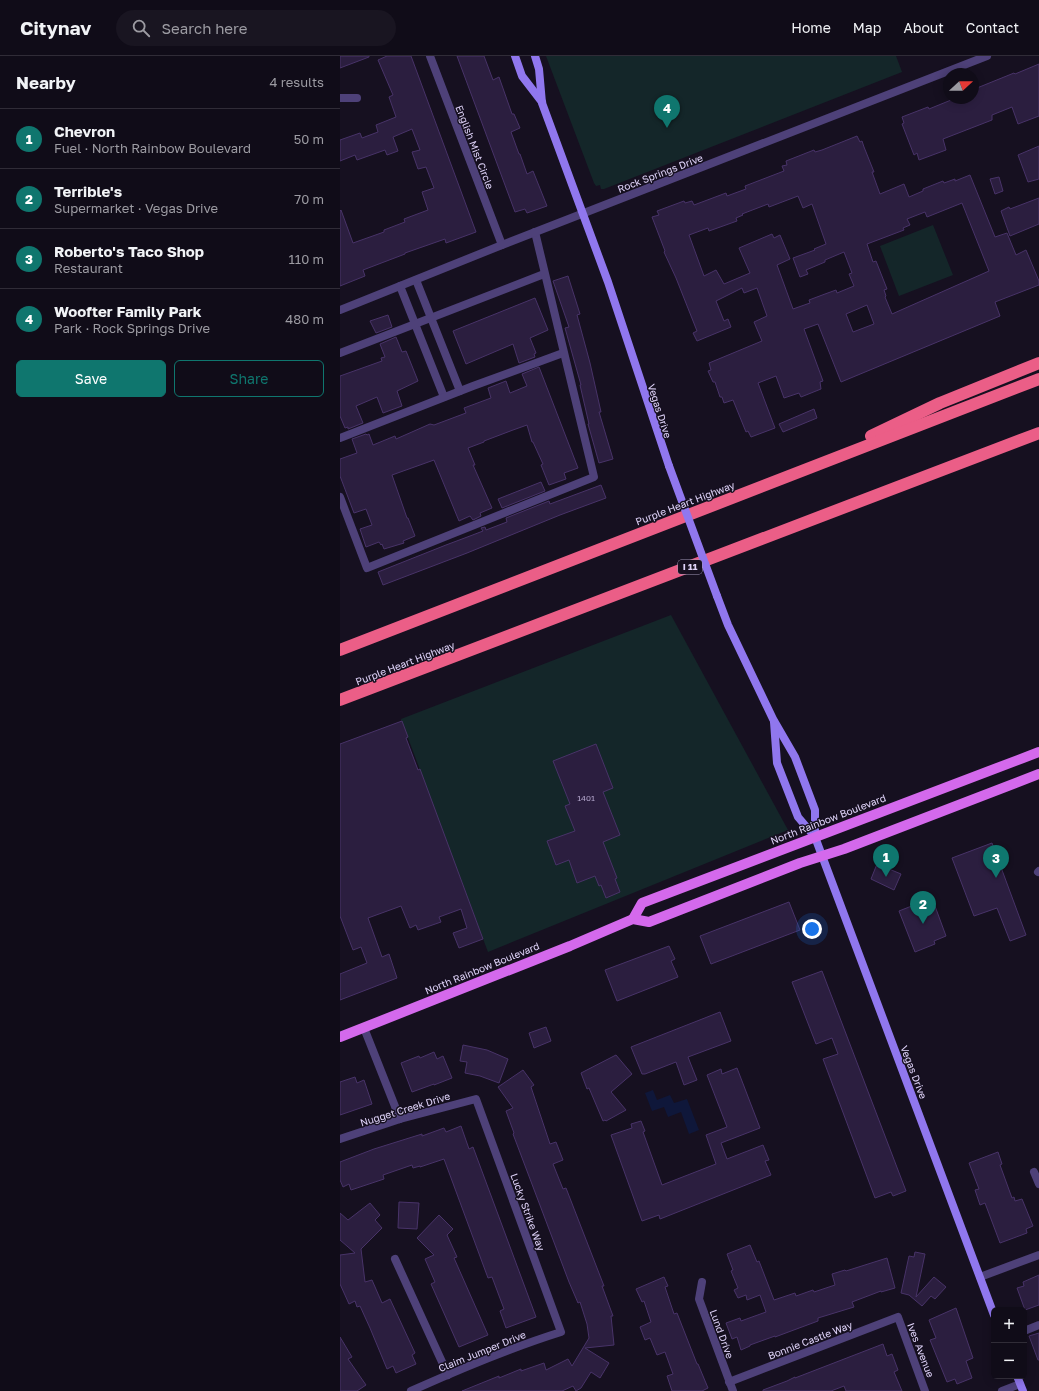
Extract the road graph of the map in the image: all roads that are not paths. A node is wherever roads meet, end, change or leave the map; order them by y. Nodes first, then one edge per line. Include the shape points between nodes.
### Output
1 (430, 56) edge
2 (515, 56) edge
3 (535, 56) edge
4 (987, 56) edge
5 (340, 98) edge
6 (357, 98) dead end
7 (542, 103) junction
8 (584, 214) junction
9 (535, 232) junction
10 (502, 245) junction
11 (544, 274) junction
12 (416, 280) junction
13 (400, 286) junction
14 (340, 310) edge
15 (431, 318) junction
16 (415, 324) junction
17 (340, 353) edge
18 (563, 353) junction
19 (1039, 363) edge
20 (1039, 379) edge
21 (460, 391) junction
22 (444, 397) junction
23 (1039, 433) edge
24 (340, 438) edge
25 (790, 474) junction
26 (340, 497) edge
27 (340, 650) edge
28 (340, 700) edge
29 (773, 719) junction
30 (1039, 752) edge
31 (1039, 774) edge
32 (815, 837) junction
33 (822, 856) junction
34 (633, 919) junction
35 (364, 1028) junction
36 (340, 1037) edge
37 (476, 1099) joint
38 (400, 1119) junction
39 (340, 1139) edge
40 (1034, 1172) dead end
41 (1039, 1184) edge
42 (1039, 1255) edge
43 (395, 1259) dead end
44 (980, 1277) junction
45 (702, 1282) dead end
46 (991, 1307) edge
47 (898, 1317) joint
48 (1039, 1325) edge
49 (1027, 1330) edge
50 (561, 1332) joint
51 (448, 1375) junction
52 (729, 1382) junction
53 (1020, 1384) edge
54 (411, 1391) edge
55 (733, 1391) edge
56 (925, 1391) edge
57 (1002, 1391) edge

1 - 10 street, English Mist Circle
2 - 7 main road, Vegas Drive via 522,76
3 - 7 main road, Vegas Drive via 539,69
4 - 8 street, Rock Springs Drive
5 - 6 street
7 - 8 main road, Vegas Drive
8 - 9 street, Rock Springs Drive
8 - 29 main road, Vegas Drive, bridge via 669,466 717,596 728,625
9 - 10 street, Rock Springs Drive
9 - 11 street
10 - 12 street, Rock Springs Drive
11 - 15 street
11 - 18 street
12 - 13 street, Rock Springs Drive
12 - 15 street
13 - 14 street, Rock Springs Drive
13 - 16 street
15 - 16 street
15 - 21 street
16 - 17 street
16 - 22 street
18 - 21 street
18 - 26 street via 594,477 367,568
19 - 25 highway via 940,403
20 - 25 highway, Purple Heart Highway
21 - 22 street
22 - 24 street
23 - 28 highway, Purple Heart Highway / I 11
25 - 27 highway, Purple Heart Highway
29 - 32 main road, Vegas Drive via 795,757 815,810
29 - 32 main road, Vegas Drive via 777,763 798,817
30 - 32 main road, North Rainbow Boulevard
31 - 33 main road, North Rainbow Boulevard
32 - 33 main road, Vegas Drive
32 - 34 main road, North Rainbow Boulevard via 642,903
33 - 34 main road, North Rainbow Boulevard via 649,922
33 - 44 main road, Vegas Drive
34 - 35 main road, North Rainbow Boulevard
35 - 36 main road, North Rainbow Boulevard
35 - 38 street
37 - 38 street, Nugget Creek Drive
37 - 50 street, Lucky Strike Way
38 - 39 street, Nugget Creek Drive
40 - 41 street
42 - 44 street
43 - 51 street
44 - 46 main road, Vegas Drive
45 - 52 street, Lund Drive via 699,1299
47 - 52 street, Bonnie Castle Way
47 - 56 street, Ives Avenue
48 - 49 street
50 - 51 street, Claim Jumper Drive
51 - 54 street, Claim Jumper Drive
52 - 55 street, Lund Drive
53 - 57 street

